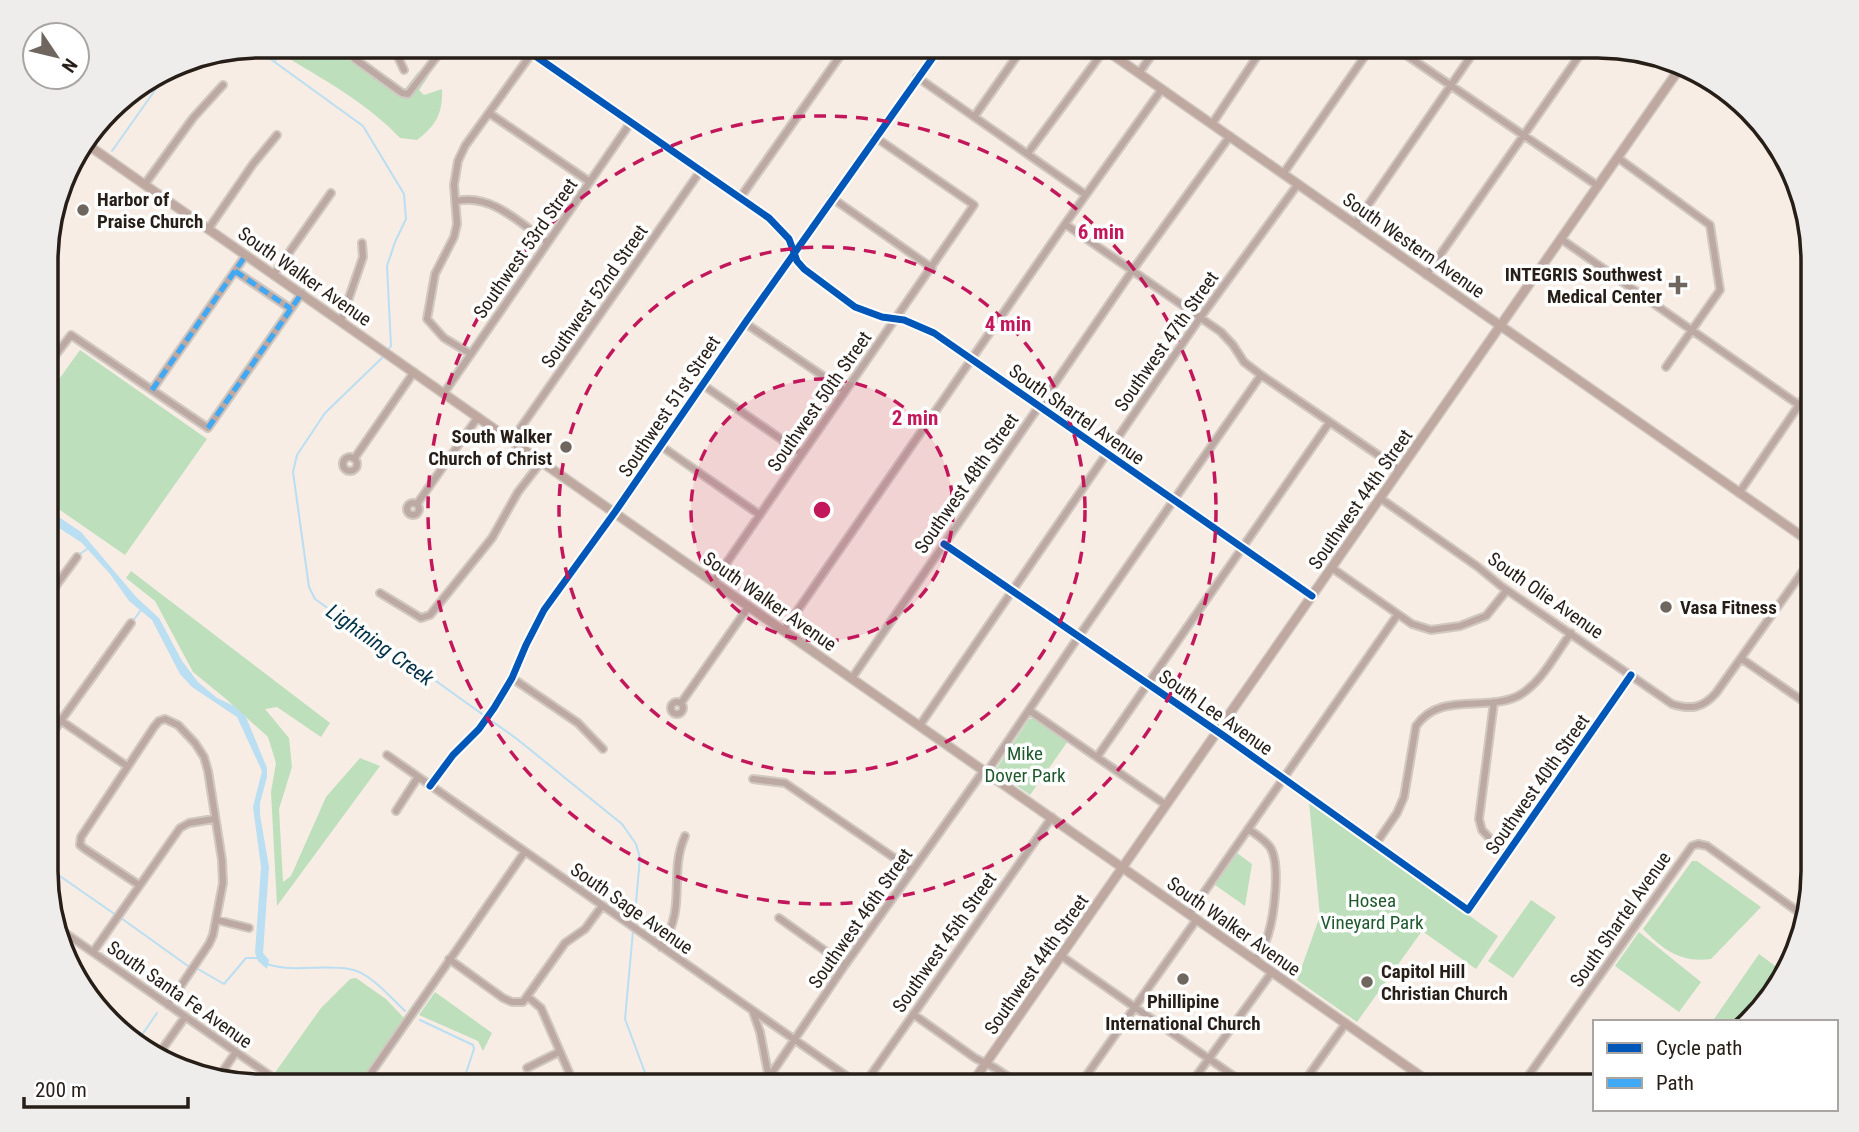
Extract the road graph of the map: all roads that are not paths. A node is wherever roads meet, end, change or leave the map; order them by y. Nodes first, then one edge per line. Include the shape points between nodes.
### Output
1 (398, 58) edge
2 (435, 58) edge
3 (528, 58) edge
4 (539, 58) edge
5 (839, 58) edge
6 (931, 58) edge
7 (1016, 58) edge
8 (1094, 58) edge
9 (1118, 58) edge
10 (1150, 58) edge
11 (1256, 58) edge
12 (1364, 58) edge
13 (1410, 58) edge
14 (1469, 58) edge
15 (1579, 58) edge
16 (355, 59) dead end
17 (404, 70) dead end
18 (1139, 73) junction
19 (1677, 74) edge
20 (917, 77) junction
21 (223, 85) dead end
22 (1449, 86) junction
23 (1162, 89) junction
24 (489, 113) junction
25 (974, 117) junction
26 (631, 122) junction
27 (1212, 124) junction
28 (277, 135) dead end
29 (1524, 135) junction
30 (1230, 136) junction
31 (876, 137) junction
32 (92, 148) edge
33 (1028, 153) junction
34 (1618, 158) junction
35 (701, 170) junction
36 (1283, 174) junction
37 (590, 182) junction
38 (145, 184) junction
39 (1298, 184) junction
40 (1598, 186) junction
41 (331, 193) dead end
42 (1086, 195) junction
43 (740, 198) junction
44 (832, 198) junction
45 (457, 201) junction
46 (1065, 224) junction
47 (1355, 224) junction
48 (208, 228) junction
49 (1561, 239) junction
50 (547, 242) junction
51 (362, 243) dead end
52 (794, 253) junction
53 (246, 255) junction
54 (932, 268) junction
55 (235, 271) junction
56 (1132, 271) junction
57 (274, 274) junction
58 (1426, 275) junction
59 (302, 293) junction
60 (291, 309) junction
61 (895, 318) junction
62 (1200, 318) junction
63 (341, 321) junction
64 (745, 323) junction
65 (1501, 325) junction
66 (1692, 330) junction
67 (58, 352) edge
68 (471, 354) junction
69 (971, 359) junction
70 (1666, 367) dead end
71 (414, 372) junction
72 (1261, 375) junction
73 (703, 385) junction
74 (152, 390) junction
75 (845, 391) junction
76 (444, 393) junction
77 (1801, 402) edge
78 (1799, 405) junction
79 (1038, 407) junction
80 (478, 417) junction
81 (1329, 423) junction
82 (512, 440) junction
83 (661, 446) junction
84 (801, 453) junction
85 (1107, 454) junction
86 (354, 459) dead end
87 (542, 461) junction
88 (1400, 470) junction
89 (1739, 493) junction
90 (1380, 498) junction
91 (1174, 501) junction
92 (417, 504) dead end
93 (615, 512) junction
94 (760, 515) junction
95 (1801, 536) edge
96 (944, 544) junction
97 (1242, 548) junction
98 (76, 557) dead end
99 (1332, 568) junction
100 (1801, 574) edge
101 (714, 581) junction
102 (58, 582) edge
103 (1012, 590) junction
104 (1507, 590) junction
105 (380, 593) dead end
106 (1312, 596) junction
107 (750, 606) junction
108 (1398, 614) junction
109 (131, 623) dead end
110 (783, 630) junction
111 (1571, 633) junction
112 (1079, 636) junction
113 (1742, 659) junction
114 (1631, 675) junction
115 (512, 678) junction
116 (852, 678) junction
117 (1148, 684) junction
118 (1801, 698) edge
119 (1494, 702) junction
120 (681, 703) dead end
121 (1030, 711) junction
122 (58, 719) edge
123 (61, 721) junction
124 (58, 725) edge
125 (919, 725) junction
126 (1217, 732) junction
127 (603, 748) dead end
128 (387, 755) dead end
129 (1097, 757) junction
130 (127, 766) junction
131 (986, 771) junction
132 (418, 777) junction
133 (1284, 778) junction
134 (753, 779) dead end
135 (429, 786) junction
136 (1166, 805) junction
137 (396, 811) dead end
138 (1052, 817) junction
139 (214, 819) junction
140 (1248, 829) junction
141 (685, 836) dead end
142 (1375, 845) junction
143 (524, 853) junction
144 (1506, 856) junction
145 (1123, 867) junction
146 (912, 870) junction
147 (138, 885) junction
148 (602, 906) junction
149 (1468, 910) joint
150 (1797, 911) edge
151 (1193, 916) junction
152 (779, 918) dead end
153 (216, 920) junction
154 (249, 928) dead end
155 (69, 935) edge
156 (661, 947) junction
157 (93, 952) junction
158 (1060, 955) junction
159 (449, 959) junction
160 (1255, 960) junction
161 (845, 965) junction
162 (1272, 972) junction
163 (528, 997) junction
164 (168, 1005) junction
165 (1135, 1008) junction
166 (752, 1010) junction
167 (913, 1014) junction
168 (186, 1017) junction
169 (1346, 1023) junction
170 (795, 1040) junction
171 (163, 1049) edge
172 (236, 1052) junction
173 (559, 1052) junction
174 (1208, 1060) junction
175 (986, 1063) junction
176 (527, 1068) dead end
177 (223, 1070) edge
178 (268, 1074) edge
179 (370, 1074) edge
180 (569, 1074) edge
181 (768, 1074) edge
182 (772, 1074) edge
183 (845, 1074) edge
184 (870, 1074) edge
185 (978, 1074) edge
186 (1003, 1074) edge
187 (1088, 1074) edge
188 (1198, 1074) edge
189 (1230, 1074) edge
190 (1310, 1074) edge
191 (1418, 1074) edge
192 (1530, 1074) edge

1 - 17 street
2 - 16 street via 408,94
3 - 24 street
4 - 26 street, South Shartel Avenue
5 - 43 street
6 - 20 street, Southwest 51st Street
7 - 25 street
8 - 33 street
9 - 18 main road, South Western Avenue
10 - 18 street
11 - 27 street
12 - 36 street
13 - 22 street
14 - 22 street
15 - 29 street
18 - 23 main road, South Western Avenue
19 - 34 main road, Southwest 44th Street
20 - 25 street
20 - 31 street, Southwest 51st Street
21 - 38 street via 192,118
22 - 29 street
22 - 47 street
23 - 27 main road, South Western Avenue
23 - 42 street
24 - 37 street
24 - 45 street via 458,161
25 - 33 street
26 - 35 street, South Shartel Avenue
26 - 37 street, Southwest 53rd Street
27 - 30 main road, South Western Avenue
28 - 48 street
29 - 40 street
29 - 58 street
30 - 36 main road, South Western Avenue
30 - 56 street, Southwest 48th Street
31 - 44 street, Southwest 51st Street
31 - 54 street, Southwest 50th Street via 974,205
32 - 38 main road, South Walker Avenue
33 - 42 street
34 - 40 main road, Southwest 44th Street
34 - 66 street via 1710,226 1720,290
35 - 43 street, South Shartel Avenue
35 - 82 street, Southwest 52nd Street
36 - 39 main road, South Western Avenue
37 - 50 street, Southwest 53rd Street
38 - 48 main road, South Walker Avenue
39 - 47 main road, South Western Avenue
39 - 62 street, Southwest 47th Street
40 - 49 main road, Southwest 44th Street
41 - 57 street
42 - 46 street
43 - 52 street, South Shartel Avenue via 781,230
44 - 52 street, Southwest 51st Street
44 - 54 street
45 - 50 street via 501,209
45 - 68 street via 454,237 435,274 427,319 444,338
46 - 56 street
46 - 69 street
47 - 58 main road, South Western Avenue
48 - 53 main road, South Walker Avenue
49 - 65 main road, Southwest 44th Street
49 - 66 street
50 - 68 street, Southwest 53rd Street
51 - 63 street via 363,257
52 - 61 street, South Shartel Avenue via 812,276 855,307
52 - 64 street, Southwest 51st Street
53 - 55 street
53 - 57 main road, South Walker Avenue
54 - 61 street, Southwest 50th Street
55 - 60 street
55 - 74 street
56 - 62 street
56 - 79 street, Southwest 48th Street
57 - 59 main road, South Walker Avenue
58 - 65 main road, South Western Avenue
59 - 60 street
59 - 63 main road, South Walker Avenue
60 - 74 street via 208,428
61 - 69 street, South Shartel Avenue via 934,333
61 - 75 street, Southwest 50th Street
62 - 72 street via 1228,339 1244,362
62 - 85 street, Southwest 47th Street
63 - 71 main road, South Walker Avenue
64 - 73 street, Southwest 51st Street
64 - 75 street
65 - 88 main road, Southwest 44th Street
65 - 89 main road, South Western Avenue
66 - 70 street
66 - 78 street
67 - 74 street via 71,335
68 - 76 street, Southwest 53rd Street
69 - 79 street, South Shartel Avenue
69 - 110 street
71 - 76 main road, South Walker Avenue
71 - 86 street
72 - 81 street
72 - 91 street, Southwest 46th Street
73 - 83 street, Southwest 51st Street
73 - 84 street
75 - 84 street, Southwest 50th Street
76 - 80 main road, South Walker Avenue
77 - 78 street
78 - 89 street
79 - 85 street, South Shartel Avenue
79 - 96 street, Southwest 48th Street
80 - 82 main road, South Walker Avenue
80 - 92 street
81 - 88 street
81 - 97 street
82 - 87 main road, South Walker Avenue
83 - 93 street, Southwest 51st Street
83 - 94 street
84 - 94 street, Southwest 50th Street
85 - 91 street, South Shartel Avenue
85 - 103 street, Southwest 47th Street
87 - 93 main road, South Walker Avenue
87 - 105 street via 492,538 430,615 411,614
88 - 90 main road, Southwest 44th Street
89 - 95 main road, South Western Avenue
90 - 99 main road, Southwest 44th Street
90 - 104 street, South Olie Avenue
91 - 97 street, South Shartel Avenue
91 - 112 street, Southwest 46th Street
93 - 101 main road, South Walker Avenue
93 - 115 street, Southwest 51st Street via 544,610
94 - 101 street, Southwest 50th Street
96 - 103 street, South Lee Avenue
96 - 116 street, Southwest 48th Street
97 - 106 street, South Shartel Avenue
97 - 117 street
98 - 102 street
99 - 106 main road, Southwest 44th Street
99 - 108 street
100 - 113 street
101 - 107 main road, South Walker Avenue
103 - 112 street, South Lee Avenue
103 - 125 street, Southwest 47th Street
104 - 108 street via 1486,616 1460,626 1421,628
104 - 111 street, South Olie Avenue
106 - 126 main road, Southwest 44th Street
107 - 110 main road, South Walker Avenue
107 - 120 street
108 - 133 street
109 - 123 street
110 - 116 main road, South Walker Avenue
111 - 114 street, South Olie Avenue
111 - 119 street via 1535,682 1521,694
112 - 117 street, South Lee Avenue
112 - 121 street, Southwest 46th Street
113 - 114 street, South Olie Avenue via 1706,704 1686,708 1672,704
113 - 118 street
114 - 144 street, Southwest 40th Street
115 - 127 street via 578,723
115 - 135 street, Southwest 51st Street via 479,729
116 - 125 main road, South Walker Avenue
117 - 126 street, South Lee Avenue
117 - 129 street
119 - 142 street via 1447,706 1421,719 1404,797
119 - 144 street via 1479,819 1482,830
121 - 129 street
121 - 131 street, Southwest 46th Street
122 - 123 street
123 - 124 street
123 - 130 street
125 - 131 main road, South Walker Avenue
126 - 133 street, South Lee Avenue
126 - 136 main road, Southwest 44th Street
128 - 132 street, South Sage Avenue
129 - 136 street
130 - 139 street via 159,721 171,721 204,757
130 - 147 street via 80,842
131 - 138 main road, South Walker Avenue
131 - 146 street, Southwest 46th Street
132 - 135 street, South Sage Avenue
132 - 137 street
133 - 140 street
133 - 142 street, South Lee Avenue
134 - 146 street via 785,783
135 - 143 street, South Sage Avenue
136 - 145 main road, Southwest 44th Street
138 - 145 main road, South Walker Avenue
138 - 167 street, Southwest 45th Street
139 - 147 street via 180,828
139 - 153 street via 223,883
140 - 151 street
140 - 160 street via 1264,840 1274,858 1274,912 1268,938
141 - 156 street via 677,857 676,914
142 - 149 street, South Lee Avenue
143 - 148 street, South Sage Avenue
143 - 159 street
144 - 149 street, Southwest 40th Street
145 - 151 main road, South Walker Avenue
145 - 158 main road, Southwest 44th Street
146 - 161 street, Southwest 46th Street
147 - 157 street
148 - 156 street, South Sage Avenue
148 - 163 street via 584,929 565,943
150 - 192 street, South Shartel Avenue via 1707,846 1692,846
151 - 160 main road, South Walker Avenue
151 - 165 street
152 - 161 street
153 - 154 street
153 - 164 street via 209,944
155 - 157 street, South Santa Fe Avenue
156 - 166 street, South Sage Avenue
157 - 164 street, South Santa Fe Avenue
158 - 165 street
158 - 175 main road, Southwest 44th Street
159 - 163 street via 512,1002
159 - 179 street
160 - 162 main road, South Walker Avenue
161 - 170 street, Southwest 46th Street
162 - 169 main road, South Walker Avenue
162 - 174 street
163 - 173 street via 541,1007
164 - 168 street, South Santa Fe Avenue
165 - 174 street
165 - 187 street
166 - 170 street, South Sage Avenue
166 - 181 street
167 - 175 street
167 - 184 street, Southwest 45th Street
168 - 171 street
168 - 172 street, South Santa Fe Avenue
169 - 190 street
169 - 191 main road, South Walker Avenue
170 - 182 street, Southwest 46th Street
170 - 183 street, South Sage Avenue
172 - 177 street
172 - 178 street, South Santa Fe Avenue
173 - 176 street
173 - 180 street
174 - 188 street
174 - 189 street
175 - 185 main road, Southwest 44th Street
175 - 186 street

